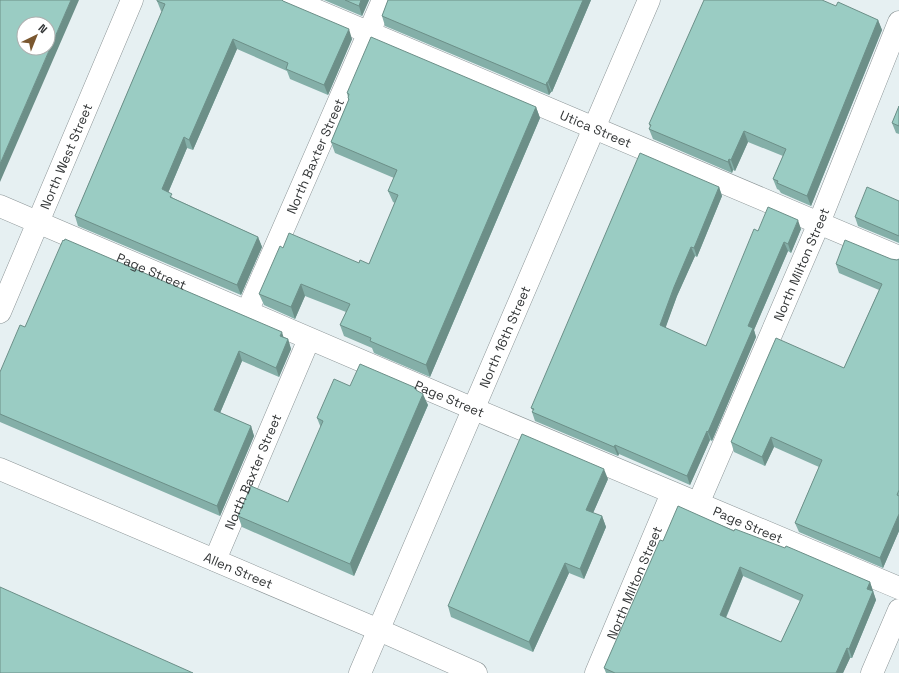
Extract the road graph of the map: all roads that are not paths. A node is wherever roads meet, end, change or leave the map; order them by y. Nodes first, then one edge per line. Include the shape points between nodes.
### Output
1 (132, 0) edge
2 (292, 0) edge
3 (383, 0) edge
4 (649, 0) edge
5 (899, 22) edge
6 (368, 32) junction
7 (594, 129) junction
8 (0, 206) edge
9 (38, 223) junction
10 (819, 223) junction
11 (899, 257) edge
12 (0, 312) edge
13 (247, 312) junction
14 (309, 339) junction
15 (474, 409) junction
16 (0, 469) edge
17 (672, 493) junction
18 (698, 504) junction
19 (215, 560) junction
20 (899, 588) edge
21 (899, 610) edge
22 (379, 630) junction
23 (360, 673) edge
24 (476, 673) edge
25 (596, 673) edge
26 (872, 673) edge

1 - 9 street, North West Street
2 - 6 street, Utica Street
3 - 6 street, North Baxter Street
4 - 7 street, North 16th Street
5 - 10 street, North Milton Street
6 - 7 street, Utica Street
6 - 13 street, North Baxter Street
7 - 10 street, Utica Street
7 - 15 street, North 16th Street
8 - 9 street, Page Street
9 - 12 street, North West Street
9 - 13 street, Page Street
10 - 11 street, Utica Street
10 - 18 street, North Milton Street
13 - 14 street, Page Street
14 - 15 street, Page Street
14 - 19 street, North Baxter Street
15 - 17 street, Page Street
15 - 22 street, North 16th Street
16 - 19 street, Allen Street
17 - 18 street, Page Street
17 - 25 street, North Milton Street
18 - 20 street, Page Street
19 - 22 street, Allen Street
21 - 26 street
22 - 23 street, North 16th Street
22 - 24 street, Allen Street

